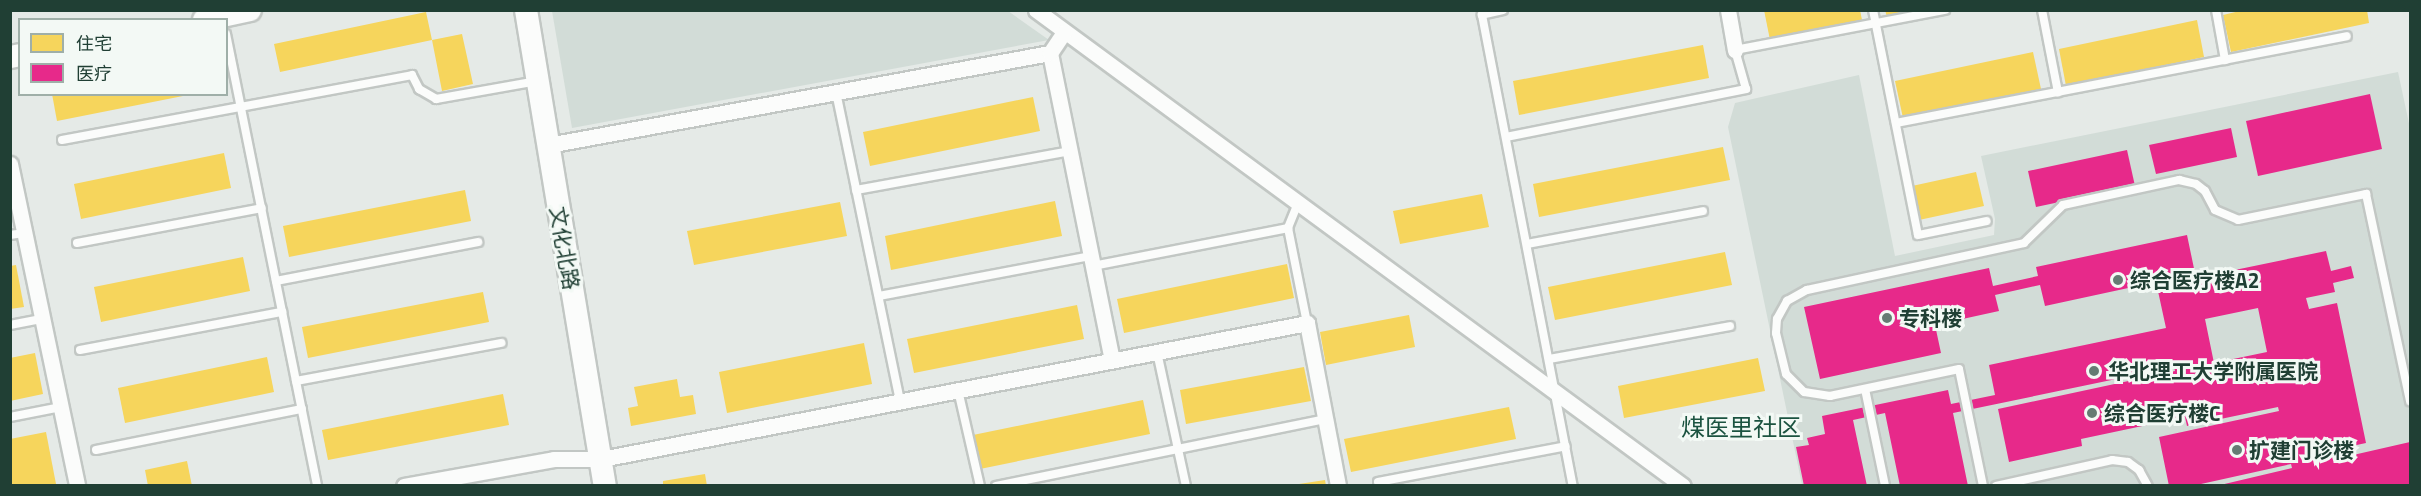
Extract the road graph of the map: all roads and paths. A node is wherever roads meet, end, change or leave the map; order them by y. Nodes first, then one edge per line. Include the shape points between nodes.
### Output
1 (250, 10) edge
2 (526, 10) edge
3 (1036, 10) edge
4 (1503, 10) edge
5 (1728, 10) edge
6 (1873, 10) edge
7 (1945, 10) edge
8 (2042, 10) edge
9 (2216, 10) edge
10 (228, 19) edge
11 (1876, 24) junction
12 (1064, 32) junction
13 (2347, 36) dead end
14 (1736, 50) junction
15 (1050, 53) junction
16 (228, 56) edge
17 (2225, 60) junction
18 (537, 81) junction
19 (836, 92) junction
20 (2058, 92) junction
21 (241, 106) junction
22 (1896, 123) junction
23 (1506, 137) junction
24 (62, 140) dead end
25 (548, 145) junction
26 (1070, 151) junction
27 (10, 164) edge
28 (856, 190) junction
29 (1298, 204) junction
30 (262, 208) junction
31 (1703, 211) dead end
32 (1987, 221) dead end
33 (1288, 228) junction
34 (18, 234) edge
35 (478, 242) dead end
36 (77, 243) dead end
37 (1527, 244) junction
38 (1092, 261) junction
39 (276, 281) junction
40 (879, 296) junction
41 (282, 312) junction
42 (42, 319) junction
43 (1307, 323) junction
44 (10, 325) edge
45 (1731, 326) dead end
46 (502, 343) dead end
47 (80, 350) dead end
48 (1157, 352) junction
49 (1549, 359) junction
50 (1112, 360) junction
51 (296, 381) junction
52 (1865, 389) junction
53 (958, 390) junction
54 (1555, 392) junction
55 (900, 401) junction
56 (2410, 401) edge
57 (61, 407) junction
58 (302, 410) junction
59 (10, 417) edge
60 (1326, 419) junction
61 (1566, 446) junction
62 (1179, 448) junction
63 (96, 450) dead end
64 (601, 459) junction
65 (1378, 482) dead end
66 (77, 486) edge
67 (317, 486) edge
68 (404, 486) edge
69 (605, 486) edge
70 (980, 486) edge
71 (996, 486) edge
72 (1186, 486) edge
73 (1338, 486) edge
74 (1574, 486) edge
75 (1683, 486) edge
76 (1884, 486) edge
77 (1983, 486) edge
78 (1996, 486) edge
79 (2148, 486) edge

1 - 10 street
2 - 18 street, 文化北路
3 - 12 street
4 - 23 lane via 1482,15
5 - 14 street
6 - 11 lane
7 - 11 lane
8 - 20 lane
9 - 17 lane
11 - 14 lane
11 - 22 lane
12 - 15 street
12 - 29 street
13 - 17 lane
14 - 23 lane via 1746,89
15 - 19 street
15 - 26 street
16 - 21 lane
17 - 20 lane
18 - 21 lane via 436,99 419,89 412,75
18 - 25 street, 文化北路
19 - 25 street
19 - 28 lane
20 - 22 lane
21 - 24 lane
21 - 30 lane
22 - 32 lane via 1918,235
23 - 37 lane
25 - 64 street, 文化北路
26 - 28 lane
26 - 38 street
27 - 34 street
28 - 40 lane
29 - 33 lane
29 - 54 street
30 - 36 lane
30 - 39 lane
31 - 37 lane
33 - 38 lane
33 - 43 lane
34 - 42 street
35 - 39 lane
37 - 49 lane
38 - 40 lane
38 - 50 street
39 - 41 lane
40 - 55 lane
41 - 47 lane
41 - 51 lane
42 - 44 lane
42 - 57 street
43 - 48 street
43 - 60 street
45 - 49 lane
46 - 51 lane
48 - 50 street
48 - 62 lane
49 - 54 lane
50 - 53 street
51 - 58 lane
52 - 56 lane via 1816,395 1793,384 1783,367 1776,333 1777,319 1787,301 1807,290 2024,243 2063,205 2179,180 2196,184 2205,191 2215,210 2238,220 2366,194
52 - 76 lane
52 - 77 lane via 1959,369
53 - 55 street
53 - 70 lane
54 - 61 lane
54 - 75 street
55 - 64 street
57 - 59 lane
57 - 66 street
58 - 63 lane
58 - 67 lane
60 - 62 lane
60 - 73 street
61 - 65 lane
61 - 74 lane
62 - 71 lane
62 - 72 lane
64 - 68 street via 554,459
64 - 69 street, 文化北路
78 - 79 lane via 2112,460 2128,462 2139,470

